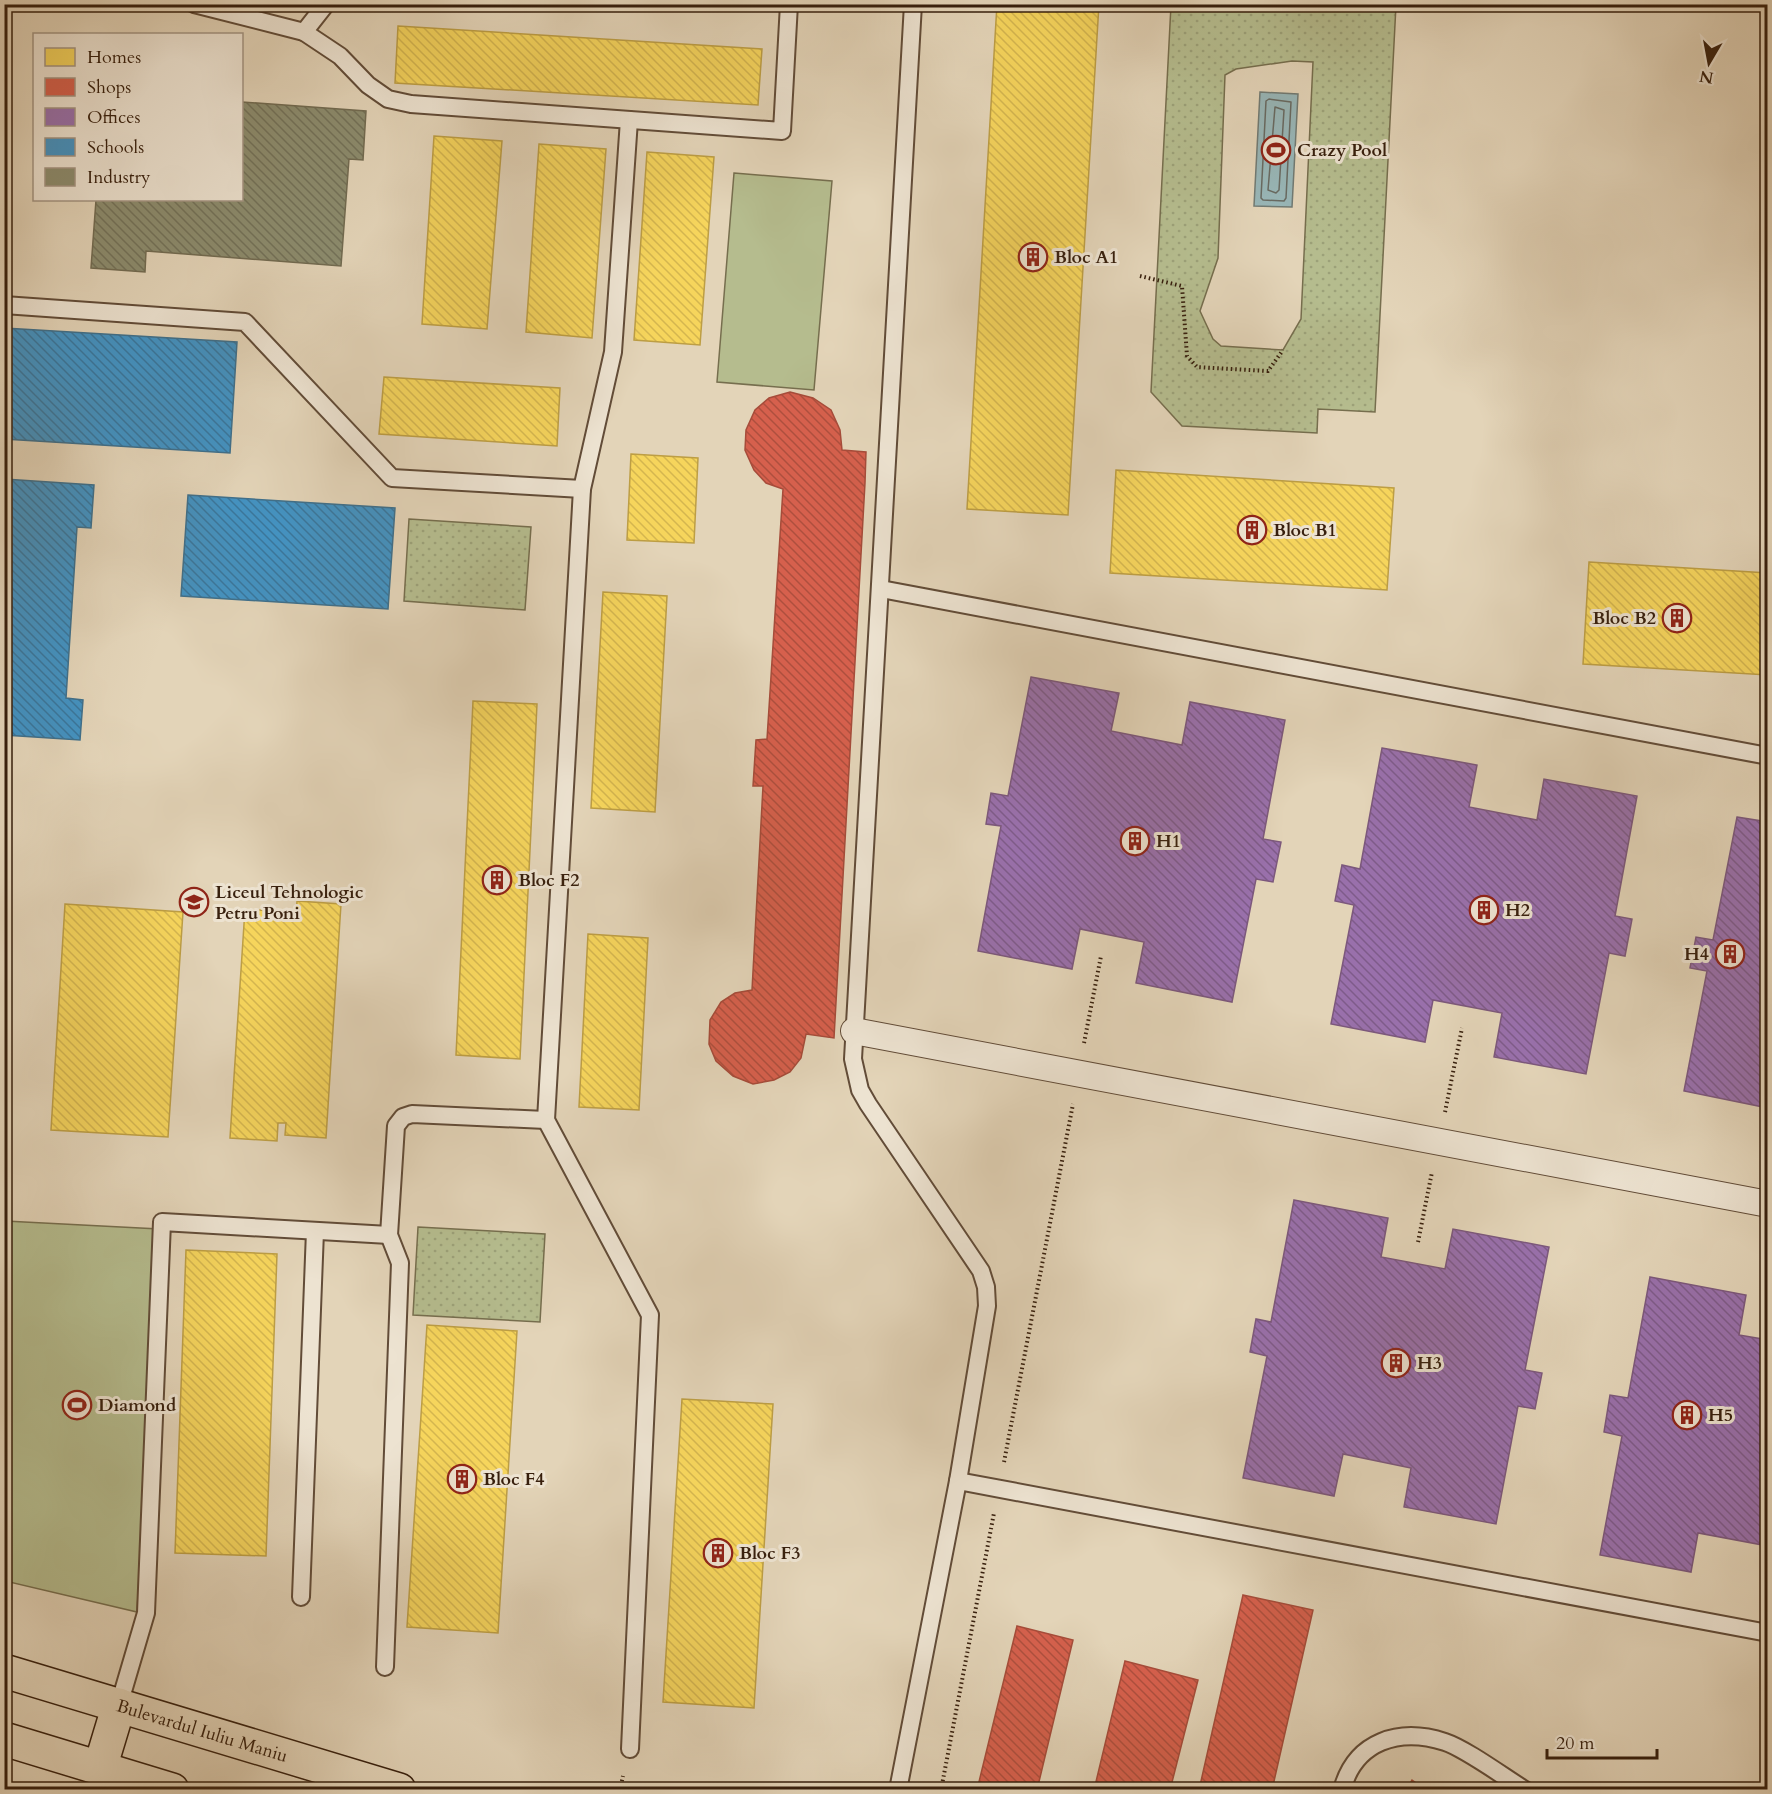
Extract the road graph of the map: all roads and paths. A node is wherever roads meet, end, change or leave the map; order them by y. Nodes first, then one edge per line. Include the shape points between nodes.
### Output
1 (194, 4) edge
2 (326, 4) edge
3 (789, 4) edge
4 (913, 4) edge
5 (304, 32) junction
6 (629, 120) junction
7 (1140, 276) dead end
8 (4, 305) edge
9 (1283, 350) dead end
10 (582, 489) junction
11 (881, 589) junction
12 (1767, 756) edge
13 (1101, 956) dead end
14 (854, 1031) junction
15 (1078, 1074) junction
16 (546, 1120) junction
17 (1767, 1204) edge
18 (315, 1231) junction
19 (390, 1235) junction
20 (958, 1481) junction
21 (999, 1489) junction
22 (301, 1597) dead end
23 (1767, 1633) edge
24 (385, 1667) dead end
25 (4, 1671) edge
26 (119, 1706) junction
27 (4, 1739) edge
28 (630, 1749) dead end
29 (103, 1779) edge
30 (172, 1790) edge
31 (399, 1790) edge
32 (898, 1790) edge
33 (941, 1790) edge
34 (1342, 1790) edge
35 (1524, 1790) edge

1 - 5 lane
2 - 5 lane
3 - 6 lane via 782,131
4 - 11 lane
5 - 6 lane via 340,56 388,99
6 - 10 lane via 613,352
7 - 9 path via 1182,286 1187,356 1197,367 1268,371
8 - 10 lane via 245,322 392,478
10 - 16 lane
11 - 12 lane
11 - 14 lane
13 - 15 path
14 - 15 street
14 - 20 lane via 853,1059 860,1090 981,1271 986,1287 986,1327
15 - 17 street
15 - 21 path
16 - 19 lane via 432,1114 403,1117 396,1126
16 - 28 lane via 650,1315
18 - 19 lane
18 - 22 lane
18 - 26 lane via 162,1222 146,1614
19 - 24 lane via 400,1263
20 - 21 lane
20 - 32 lane
21 - 23 lane
21 - 33 path
25 - 26 main road, Bulevardul Iuliu Maniu
26 - 29 main road
26 - 31 main road, Bulevardul Iuliu Maniu
27 - 29 main road
29 - 30 main road
34 - 35 lane via 1355,1760 1374,1743 1390,1737 1413,1736 1446,1742

